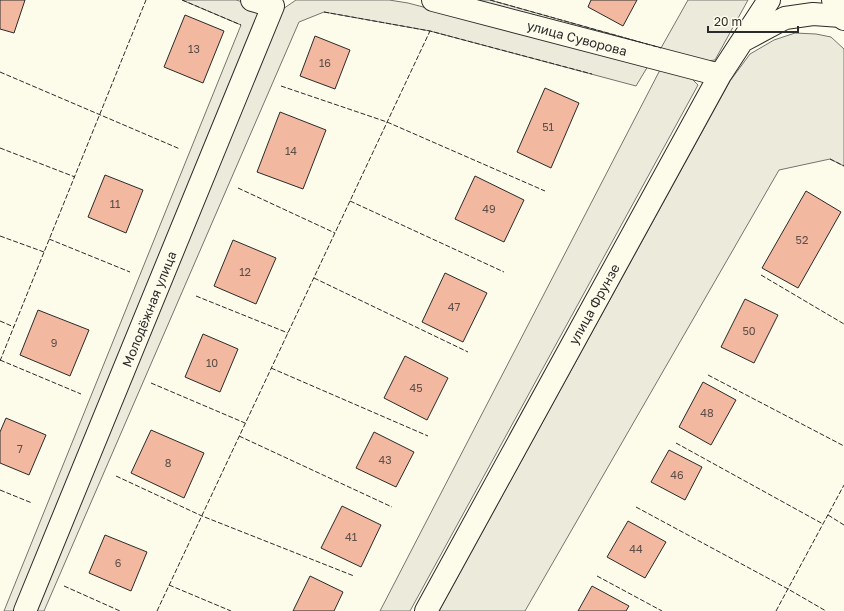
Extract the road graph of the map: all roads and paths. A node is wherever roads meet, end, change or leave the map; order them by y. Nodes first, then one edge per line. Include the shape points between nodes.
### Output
1 (252, 0) edge
2 (433, 0) edge
3 (769, 0) edge
4 (278, 3) edge
5 (839, 12) edge
6 (741, 42) junction
7 (720, 75) junction
8 (25, 611) edge
9 (426, 611) edge

1 - 4 street
2 - 7 street, улица Суворова
3 - 6 street, улица Фрунзе
4 - 8 street, Молодёжная улица
5 - 6 street via 785,18
6 - 7 street, улица Фрунзе
7 - 9 street, улица Фрунзе

